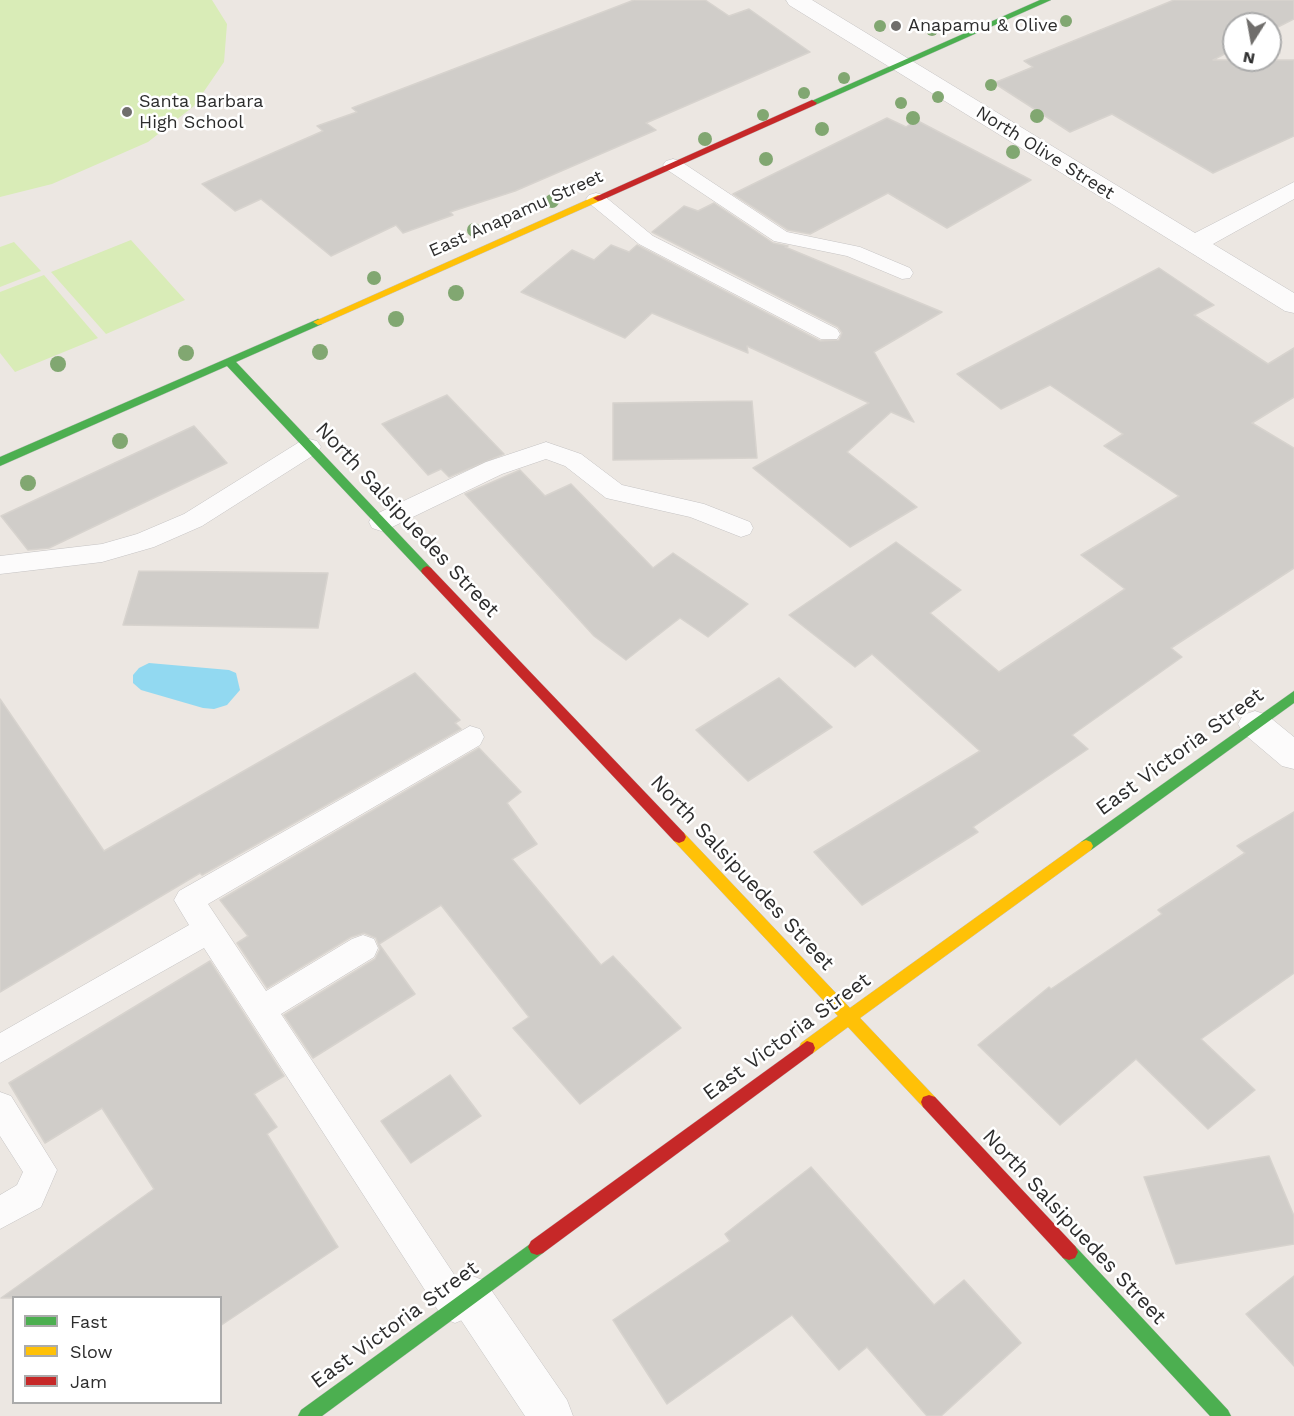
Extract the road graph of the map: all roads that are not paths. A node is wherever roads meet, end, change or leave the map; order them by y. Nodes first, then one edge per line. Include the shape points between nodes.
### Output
1 (796, 0) edge
2 (1047, 0) edge
3 (901, 64) junction
4 (673, 165) junction
5 (1294, 189) edge
6 (596, 199) junction
7 (1194, 244) junction
8 (902, 273) dead end
9 (1294, 305) edge
10 (829, 334) dead end
11 (228, 361) junction
12 (309, 447) junction
13 (0, 462) edge
14 (381, 522) junction
15 (741, 528) dead end
16 (0, 565) edge
17 (1294, 696) edge
18 (1255, 724) junction
19 (470, 737) dead end
20 (1294, 756) edge
21 (208, 930) junction
22 (363, 948) dead end
23 (261, 1010) junction
24 (849, 1017) junction
25 (0, 1049) edge
26 (0, 1107) edge
27 (0, 1213) edge
28 (462, 1301) junction
29 (306, 1416) edge
30 (551, 1416) edge
31 (1222, 1416) edge

1 - 3 street, North Olive Street
2 - 3 street, East Anapamu Street
3 - 4 street, East Anapamu Street
3 - 7 street, North Olive Street
4 - 6 street, East Anapamu Street
4 - 8 lane via 781,237 853,251
5 - 7 street
6 - 10 lane via 646,240
6 - 11 street, East Anapamu Street
7 - 9 street, North Olive Street
11 - 12 street, North Salsipuedes Street
11 - 13 street, East Anapamu Street
12 - 14 street, North Salsipuedes Street
12 - 16 lane via 193,520 145,541 102,553
14 - 15 lane via 494,468 546,450 573,460 615,492 695,510
14 - 24 street, North Salsipuedes Street
17 - 18 street, East Victoria Street
18 - 20 street
18 - 24 street, East Victoria Street
19 - 21 lane via 189,900
21 - 23 lane
21 - 25 lane
22 - 23 lane
23 - 28 lane
24 - 28 street, East Victoria Street
24 - 31 street, North Salsipuedes Street
26 - 27 lane via 40,1170 29,1196
28 - 29 street, East Victoria Street
28 - 30 street

